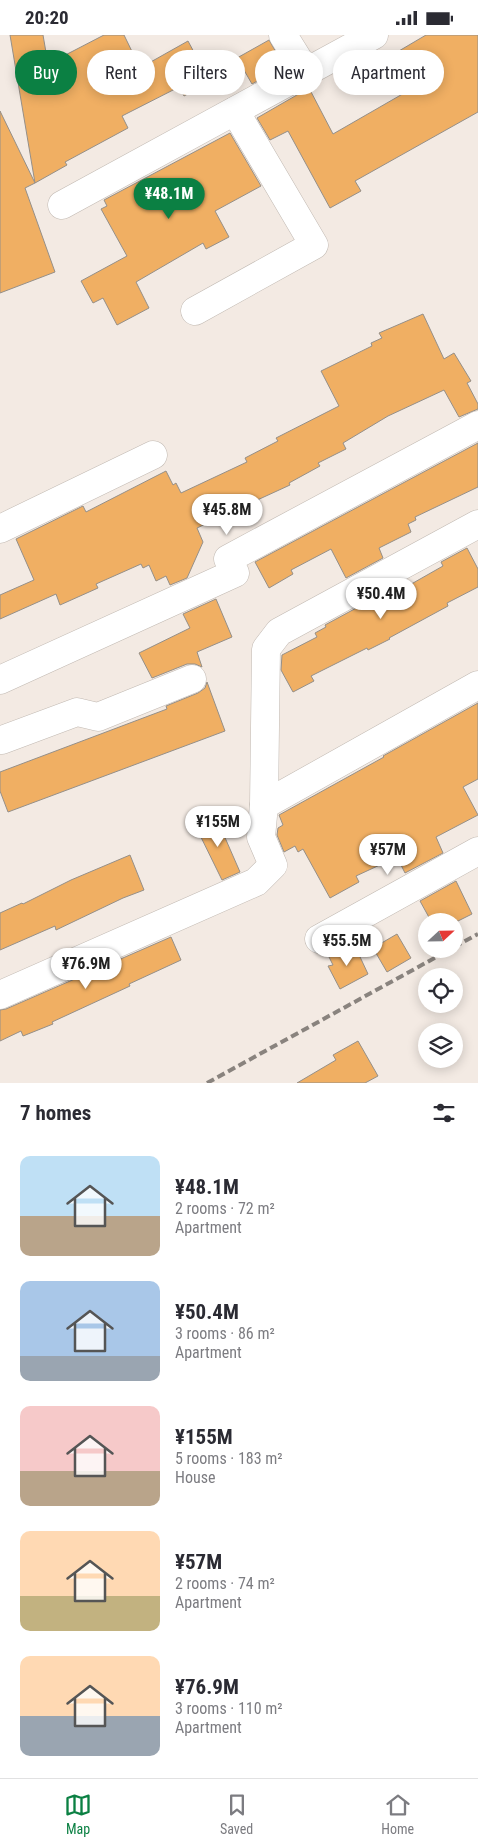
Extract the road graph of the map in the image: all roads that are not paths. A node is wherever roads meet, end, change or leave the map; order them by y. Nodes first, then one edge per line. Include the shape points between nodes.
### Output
1 (283, 35) edge
2 (374, 35) edge
3 (292, 50) edge
4 (323, 63) edge
5 (264, 95) edge
6 (235, 111) junction
7 (62, 205) dead end
8 (195, 311) dead end
9 (478, 425) edge
10 (153, 455) dead end
11 (478, 524) edge
12 (0, 529) edge
13 (192, 679) dead end
14 (0, 680) edge
15 (478, 685) edge
16 (1, 736) edge
17 (264, 805) junction
18 (478, 851) edge
19 (319, 939) dead end
20 (0, 995) edge

1 - 3 street
2 - 4 street
5 - 6 street
6 - 7 street
6 - 8 street via 314,245
9 - 14 street via 228,559 235,573
10 - 12 street
11 - 17 street via 279,632 266,649
13 - 16 street via 98,717 77,712
15 - 17 street
17 - 20 street via 261,837 272,865 256,882
18 - 19 street

